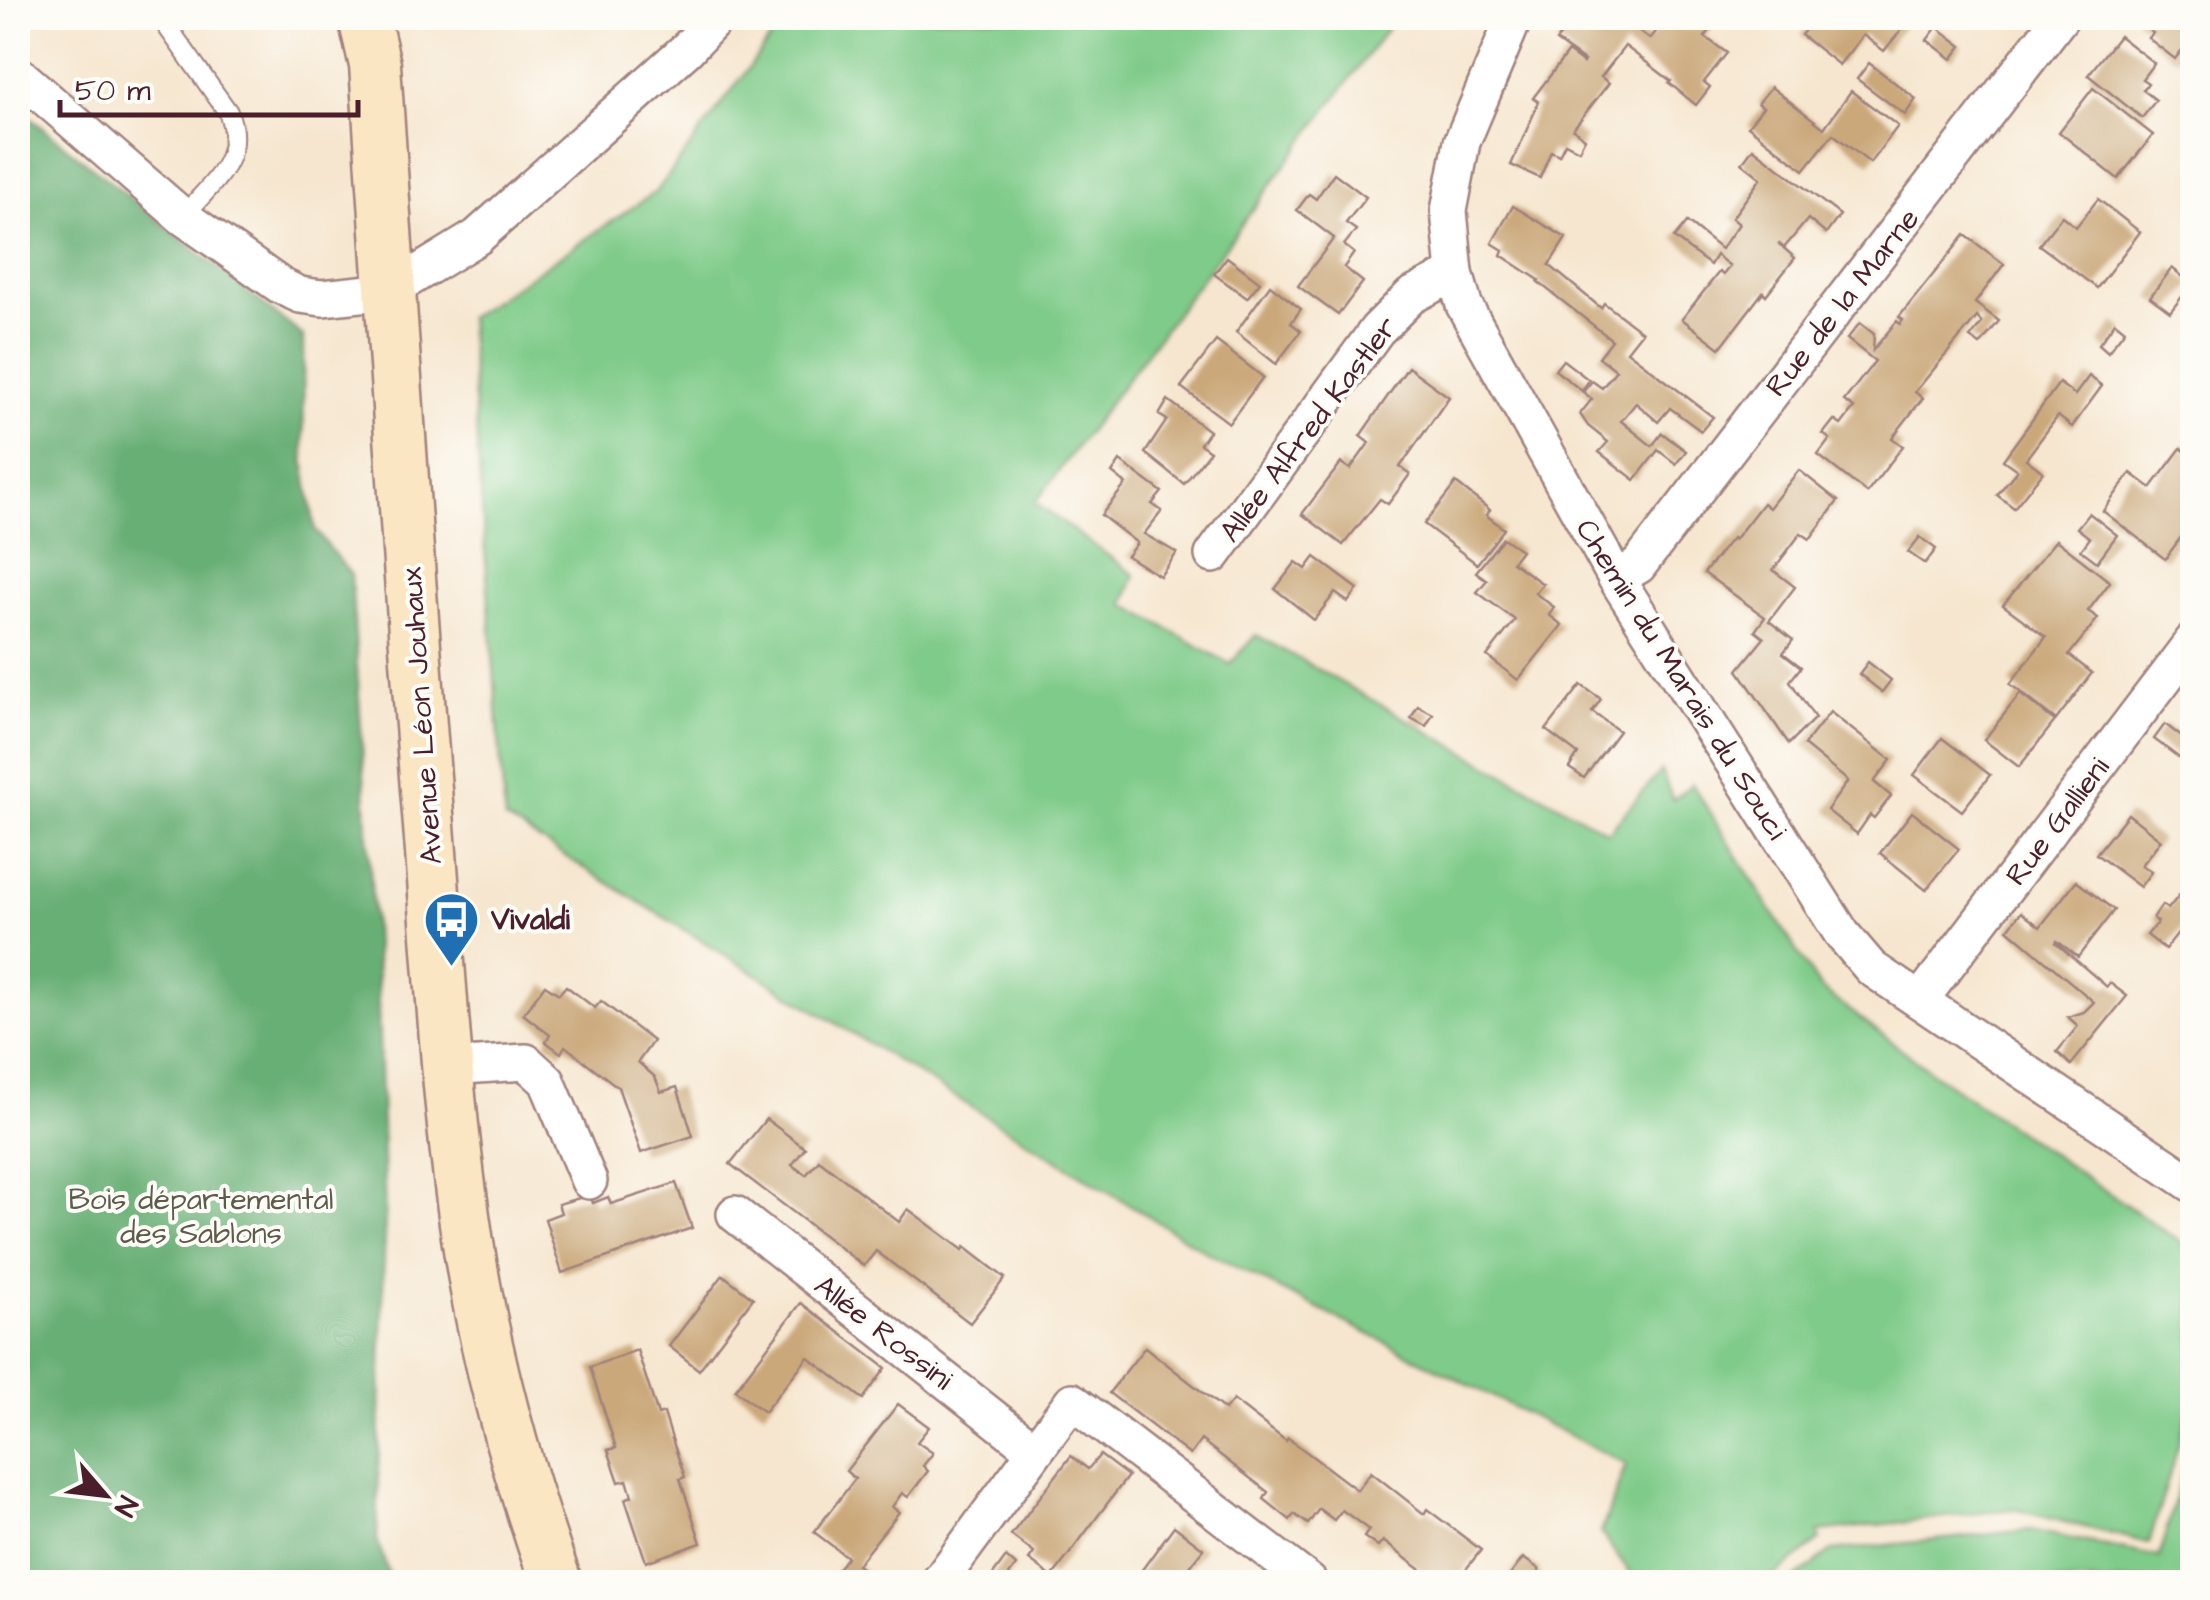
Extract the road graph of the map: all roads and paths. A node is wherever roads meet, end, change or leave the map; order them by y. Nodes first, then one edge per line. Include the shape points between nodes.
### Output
1 (161, 18) edge
2 (364, 18) edge
3 (716, 18) edge
4 (1514, 18) edge
5 (2060, 18) edge
6 (18, 74) edge
7 (184, 217) junction
8 (1455, 273) junction
9 (389, 290) junction
10 (1212, 555) dead end
11 (1616, 578) junction
12 (2192, 642) edge
13 (1920, 999) junction
14 (448, 1067) junction
15 (589, 1181) dead end
16 (2192, 1184) edge
17 (735, 1214) dead end
18 (1034, 1450) junction
19 (556, 1582) edge
20 (938, 1582) edge
21 (1310, 1582) edge

1 - 7 lane via 235,130 229,161
2 - 9 street, Avenue Léon Jouhaux via 375,65
3 - 9 street via 478,237
4 - 8 street, Chemin du Marais du Souci via 1462,142 1449,211
5 - 11 street, Rue de la Marne via 1638,566
6 - 7 street
7 - 9 street via 300,295
8 - 10 street, Allée Alfred Kastler via 1412,296 1378,330
8 - 11 street, Chemin du Marais du Souci via 1464,305
9 - 14 street, Avenue Léon Jouhaux
11 - 13 street, Chemin du Marais du Souci via 1842,934 1871,968
12 - 13 street, Rue Gallieni
13 - 16 street, Chemin du Marais du Souci
14 - 15 street via 526,1062 547,1081
14 - 19 street, Avenue Léon Jouhaux via 475,1286 510,1436
17 - 18 street, Allée Rossini
18 - 20 street
18 - 21 street via 1072,1401

